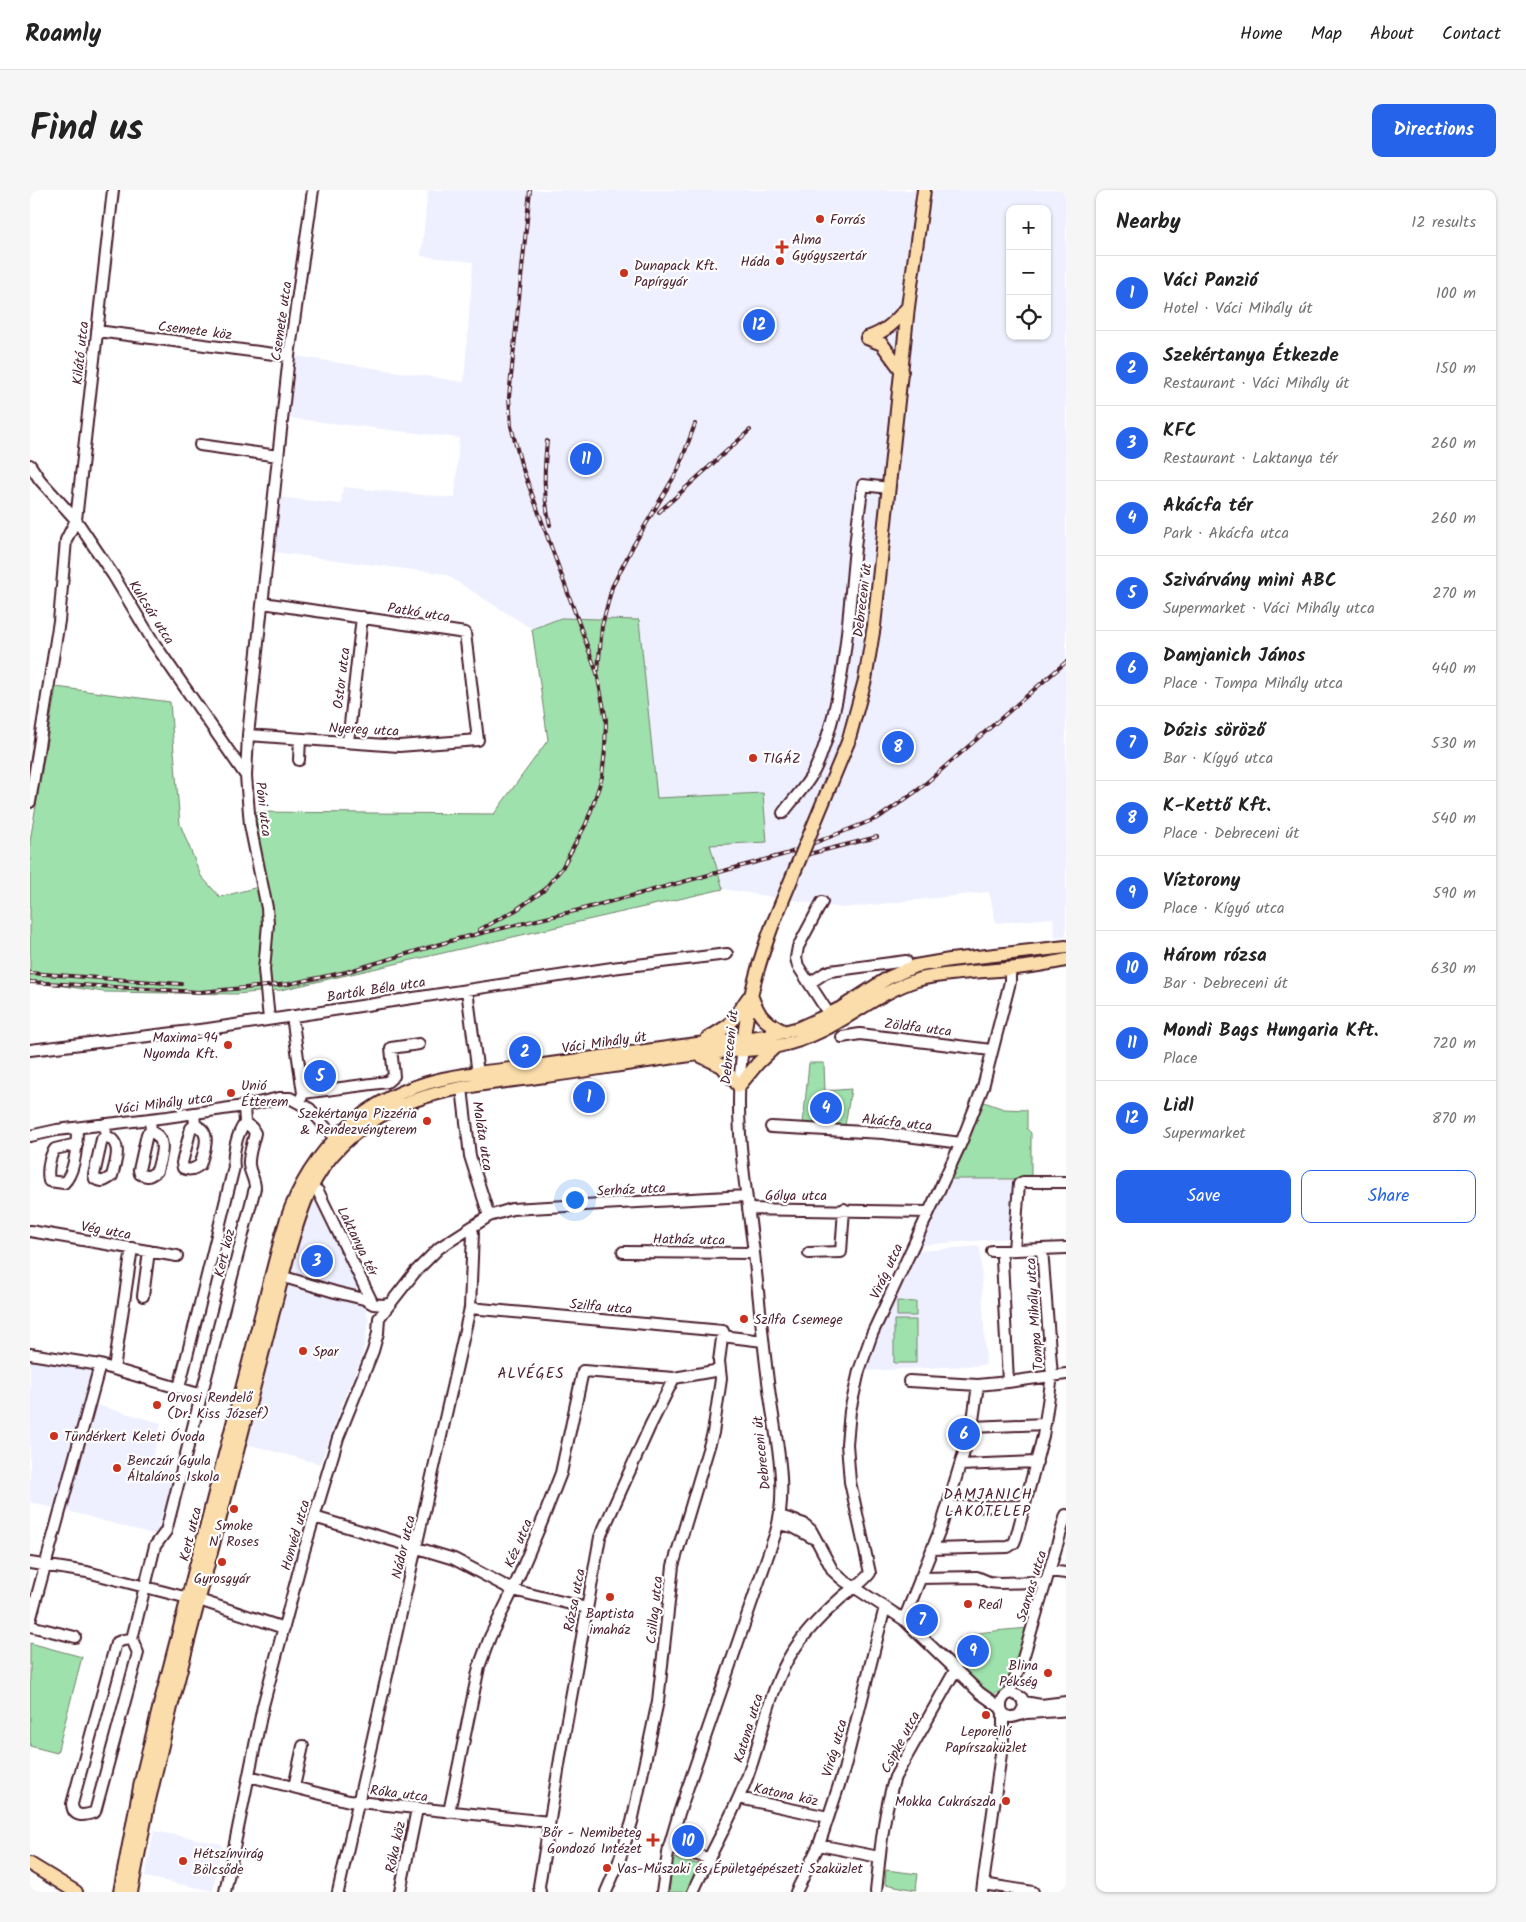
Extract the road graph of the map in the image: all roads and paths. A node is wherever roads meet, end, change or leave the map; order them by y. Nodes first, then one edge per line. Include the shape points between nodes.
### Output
1 (113, 190) edge
2 (313, 190) edge
3 (924, 190) edge
4 (908, 307) junction
5 (96, 331) junction
6 (289, 356) junction
7 (902, 371) junction
8 (200, 444) dead end
9 (278, 456) junction
10 (30, 465) edge
11 (889, 488) junction
12 (76, 520) junction
13 (263, 603) junction
14 (362, 617) junction
15 (248, 735) junction
16 (300, 739) junction
17 (478, 740) joint
18 (348, 742) junction
19 (299, 760) dead end
20 (246, 776) junction
21 (30, 802) edge
22 (784, 813) dead end
23 (822, 902) dead end
24 (1066, 947) edge
25 (727, 954) dead end
26 (1066, 960) edge
27 (906, 961) dead end
28 (1010, 968) junction
29 (810, 983) junction
30 (467, 990) junction
31 (751, 994) junction
32 (829, 1014) junction
33 (292, 1016) junction
34 (269, 1019) junction
35 (785, 1032) junction
36 (842, 1037) dead end
37 (419, 1044) dead end
38 (743, 1044) junction
39 (776, 1046) junction
40 (698, 1049) junction
41 (30, 1050) edge
42 (991, 1050) junction
43 (478, 1074) junction
44 (739, 1086) junction
45 (462, 1088) junction
46 (302, 1098) junction
47 (244, 1106) junction
48 (194, 1113) junction
49 (150, 1119) junction
50 (245, 1123) junction
51 (105, 1124) junction
52 (195, 1125) dead end
53 (771, 1127) dead end
54 (77, 1128) junction
55 (151, 1132) dead end
56 (30, 1136) edge
57 (106, 1136) dead end
58 (338, 1141) junction
59 (961, 1143) junction
60 (77, 1144) dead end
61 (234, 1167) junction
62 (250, 1170) junction
63 (1066, 1182) edge
64 (318, 1191) dead end
65 (746, 1196) junction
66 (748, 1209) junction
67 (844, 1209) junction
68 (929, 1212) junction
69 (489, 1216) junction
70 (471, 1228) junction
71 (30, 1231) edge
72 (132, 1248) junction
73 (1066, 1248) edge
74 (1042, 1249) junction
75 (1014, 1250) junction
76 (149, 1251) junction
77 (992, 1251) dead end
78 (623, 1252) dead end
79 (754, 1253) junction
80 (809, 1253) dead end
81 (177, 1256) dead end
82 (1002, 1259) dead end
83 (277, 1274) junction
84 (143, 1296) dead end
85 (391, 1303) junction
86 (373, 1304) junction
87 (470, 1308) junction
88 (379, 1318) junction
89 (724, 1333) junction
90 (763, 1339) junction
91 (30, 1354) edge
92 (100, 1365) junction
93 (114, 1369) junction
94 (720, 1370) junction
95 (1066, 1374) edge
96 (1052, 1376) junction
97 (674, 1378) junction
98 (909, 1381) dead end
99 (1008, 1382) junction
100 (978, 1384) junction
101 (179, 1388) junction
102 (202, 1394) junction
103 (1045, 1424) junction
104 (972, 1427) junction
105 (1037, 1462) junction
106 (960, 1466) junction
107 (1025, 1506) junction
108 (947, 1507) junction
109 (1066, 1515) edge
110 (314, 1517) junction
111 (779, 1520) junction
112 (417, 1547) junction
113 (932, 1548) junction
114 (30, 1563) edge
115 (45, 1565) junction
116 (1050, 1571) junction
117 (1066, 1573) edge
118 (920, 1578) junction
119 (1038, 1582) dead end
120 (145, 1587) junction
121 (854, 1588) junction
122 (513, 1590) junction
123 (194, 1599) junction
124 (885, 1607) junction
125 (587, 1608) junction
126 (903, 1619) junction
127 (30, 1621) edge
128 (30, 1626) edge
129 (284, 1628) junction
130 (75, 1637) dead end
131 (132, 1639) junction
132 (1021, 1665) junction
133 (956, 1669) junction
134 (973, 1684) junction
135 (1006, 1695) junction
136 (1022, 1699) junction
137 (1066, 1702) edge
138 (1066, 1710) edge
139 (1009, 1713) junction
140 (303, 1746) dead end
141 (248, 1776) junction
142 (294, 1787) junction
143 (739, 1798) junction
144 (359, 1802) junction
145 (417, 1809) junction
146 (449, 1812) junction
147 (828, 1817) junction
148 (549, 1822) junction
149 (819, 1845) junction
150 (669, 1847) junction
151 (879, 1857) junction
152 (708, 1858) junction
153 (30, 1864) edge
154 (982, 1888) edge
155 (540, 1889) edge
156 (124, 1890) edge
157 (76, 1892) edge
158 (110, 1892) edge
159 (225, 1892) edge
160 (338, 1892) edge
161 (400, 1892) edge
162 (606, 1892) edge
163 (662, 1892) edge
164 (692, 1892) edge
165 (796, 1892) edge
166 (876, 1892) edge
167 (1033, 1892) edge

1 - 5 street, Kilátó utca
2 - 6 street, Csemete utca
3 - 4 main road, Debreceni út
4 - 7 main road, Debreceni út
4 - 7 main road via 891,327 867,338 882,344
5 - 6 street, Csemete köz
5 - 12 street, Kilátó utca
6 - 9 street, Csemete utca
7 - 11 main road, Debreceni út
8 - 9 street
9 - 13 street, Csemete utca
10 - 12 street, Kulcsár utca
11 - 22 street via 863,485 841,684 829,732 814,772
11 - 31 main road, Debreceni út, bridge via 869,661 848,742 772,926
12 - 20 street, Kulcsár utca via 154,643
12 - 21 street, Kilátó utca via 66,540 59,621
13 - 14 street, Patkó utca
13 - 15 street, Póni utca
14 - 17 street, Patkó utca via 466,633
14 - 18 street, Ostor utca
15 - 16 street, Nyereg utca
15 - 20 street, Póni utca
16 - 18 street, Nyereg utca
16 - 19 street
17 - 18 street, Nyereg utca via 399,746
20 - 34 street, Póni utca via 250,825 267,908 264,970
23 - 29 street via 798,947 796,958
24 - 32 main road via 915,966 875,985
25 - 30 street, Bartók Béla utca
26 - 28 main road
27 - 29 street via 825,972
28 - 39 main road via 917,980 889,992 824,1031
28 - 42 street, Virág utca via 1010,982
29 - 32 street
30 - 33 street, Bartók Béla utca
30 - 43 street
31 - 35 main road via 758,1013
31 - 38 main road, Debreceni út
31 - 40 main road, Debreceni út via 729,1026
32 - 35 main road
33 - 34 street, Bartók Béla utca
33 - 46 street
34 - 41 street, Bartók Béla utca
35 - 38 main road
36 - 42 street, Zöldfa utca via 860,1034
37 - 46 street, Váci Mihály utca via 391,1048 394,1076 387,1082
38 - 39 main road
38 - 40 main road, Váci Mihály út
38 - 44 street, Debreceni út
39 - 44 main road
40 - 43 main road, Váci Mihály út
40 - 44 main road via 722,1066
40 - 45 main road, Váci Mihály út
42 - 59 street, Virág utca via 983,1087
43 - 58 main road, Váci Mihály út via 428,1083 397,1094 367,1111
44 - 65 street, Debreceni út
45 - 58 main road, Váci Mihály út via 428,1094 396,1106
45 - 69 street, Maláta utca via 470,1156
46 - 47 street, Váci Mihály utca via 279,1098
46 - 58 street
47 - 48 street, Váci Mihály utca
47 - 50 street, Kert köz
48 - 49 street, Váci Mihály utca
48 - 52 street
49 - 51 street, Váci Mihály utca
49 - 55 street
50 - 61 street, Kert köz via 233,1159
50 - 62 street, Kert köz via 255,1133 248,1162
51 - 54 street, Váci Mihály utca
51 - 57 street
53 - 59 street, Akácfa utca via 883,1133
54 - 56 street, Váci Mihály utca
54 - 60 street
58 - 83 main road, Kert utca via 309,1189
59 - 68 street, Virág utca
61 - 62 street
61 - 101 street, Kert köz
62 - 102 street, Kert köz via 255,1188
63 - 75 street via 1019,1184
64 - 86 street, Laktanya tér
65 - 66 street, Debreceni út
65 - 69 street, Serház utca via 512,1208
66 - 67 street, Gólya utca
66 - 79 street, Debreceni út
67 - 68 street, Gólya utca
67 - 80 street, Gólya utca via 841,1252
68 - 121 street, Virág utca via 872,1334 850,1411 850,1482 870,1572
69 - 70 street
70 - 85 street via 439,1248
70 - 87 street, Nádor utca
71 - 72 street, Vég utca
72 - 76 street, Vég utca
72 - 93 street
73 - 74 street
74 - 75 street
74 - 96 street, Tompa Mihály utca
75 - 77 street
76 - 81 street, Vég utca
76 - 84 street
78 - 79 street, Hatház utca
79 - 90 street, Debreceni út
82 - 99 street, Tompa Mihály utca
83 - 86 street, Laktanya tér
83 - 123 main road, Kert utca
85 - 86 street
85 - 88 street
86 - 88 street, Laktanya tér
87 - 89 street, Szilfa utca
87 - 112 street, Nádor utca
88 - 110 street, Honvéd utca via 373,1351 338,1438
89 - 90 street, Szilfa utca
89 - 94 street, Csillag utca
90 - 111 street, Debreceni út via 782,1482
91 - 92 street
92 - 93 street
92 - 115 street
93 - 101 street
94 - 97 street
94 - 162 street, Csillag utca via 713,1433 673,1566 658,1701 632,1822
95 - 96 street, Tompa Mihály utca
96 - 99 street, Tompa Mihály utca
96 - 103 street, Tompa Mihály utca
97 - 122 street, Kéz utca via 583,1371 561,1473
97 - 125 street, Rózsa utca via 600,1537
98 - 100 street, Tompa Mihály utca
99 - 100 street, Tompa Mihály utca
100 - 104 street
101 - 102 street
102 - 120 street, Kert köz via 166,1531 155,1546
103 - 104 street
103 - 105 street, Tompa Mihály utca
104 - 106 street
105 - 106 street
105 - 107 street, Tompa Mihály utca
106 - 108 street
107 - 108 street
107 - 113 street, Tompa Mihály utca via 1014,1543 1008,1547
108 - 113 street
109 - 116 street, Szarvas utca
110 - 112 street
110 - 129 street, Honvéd utca
111 - 121 street via 804,1524 811,1530 833,1571
111 - 150 street, Debreceni út
112 - 122 street via 454,1559
112 - 144 street, Nádor utca
113 - 118 street
114 - 115 street
115 - 120 street
115 - 127 street
116 - 117 street
116 - 132 street, Szarvas utca
118 - 119 street via 977,1577 999,1583
118 - 126 street
120 - 123 street
120 - 131 street, Kert köz
121 - 124 street
121 - 143 street, Katona utca via 801,1641 788,1660 773,1692
122 - 125 street
122 - 146 street, Kéz utca via 479,1667
123 - 129 street
123 - 156 main road, Kert utca via 150,1794
124 - 126 street
124 - 147 street, Virág utca via 844,1770
125 - 148 street, Rózsa utca
126 - 133 street
128 - 130 street
129 - 141 street, Honvéd utca
131 - 131 street via 138,1653 95,1812 82,1816 72,1811 72,1804 116,1643
132 - 135 street, Szarvas utca
132 - 136 street, Szarvas utca
133 - 134 street
133 - 151 street, Csipke utca via 896,1777
134 - 135 street via 991,1694
134 - 139 street via 989,1701
135 - 136 street
135 - 139 street, Szarvas utca via 1001,1701
136 - 137 street via 1041,1705
136 - 139 street, Szarvas utca via 1024,1707
138 - 139 street
139 - 154 street
140 - 142 street
141 - 142 street, Róka utca
141 - 159 street, Honvéd utca
142 - 144 street, Róka utca
143 - 147 street, Katona köz
143 - 152 street, Katona utca
144 - 145 street, Róka utca
144 - 160 street, Nádor utca
145 - 146 street, Róka utca
145 - 161 street, Róka köz
146 - 148 street, Róka utca
147 - 149 street, Virág utca
148 - 155 street, Rózsa utca
149 - 151 street
149 - 165 street, Virág utca
150 - 152 street
150 - 163 street, Debreceni út
151 - 166 street, Csipke utca
152 - 164 street, Katona utca
153 - 157 main road
154 - 167 street
156 - 158 main road

